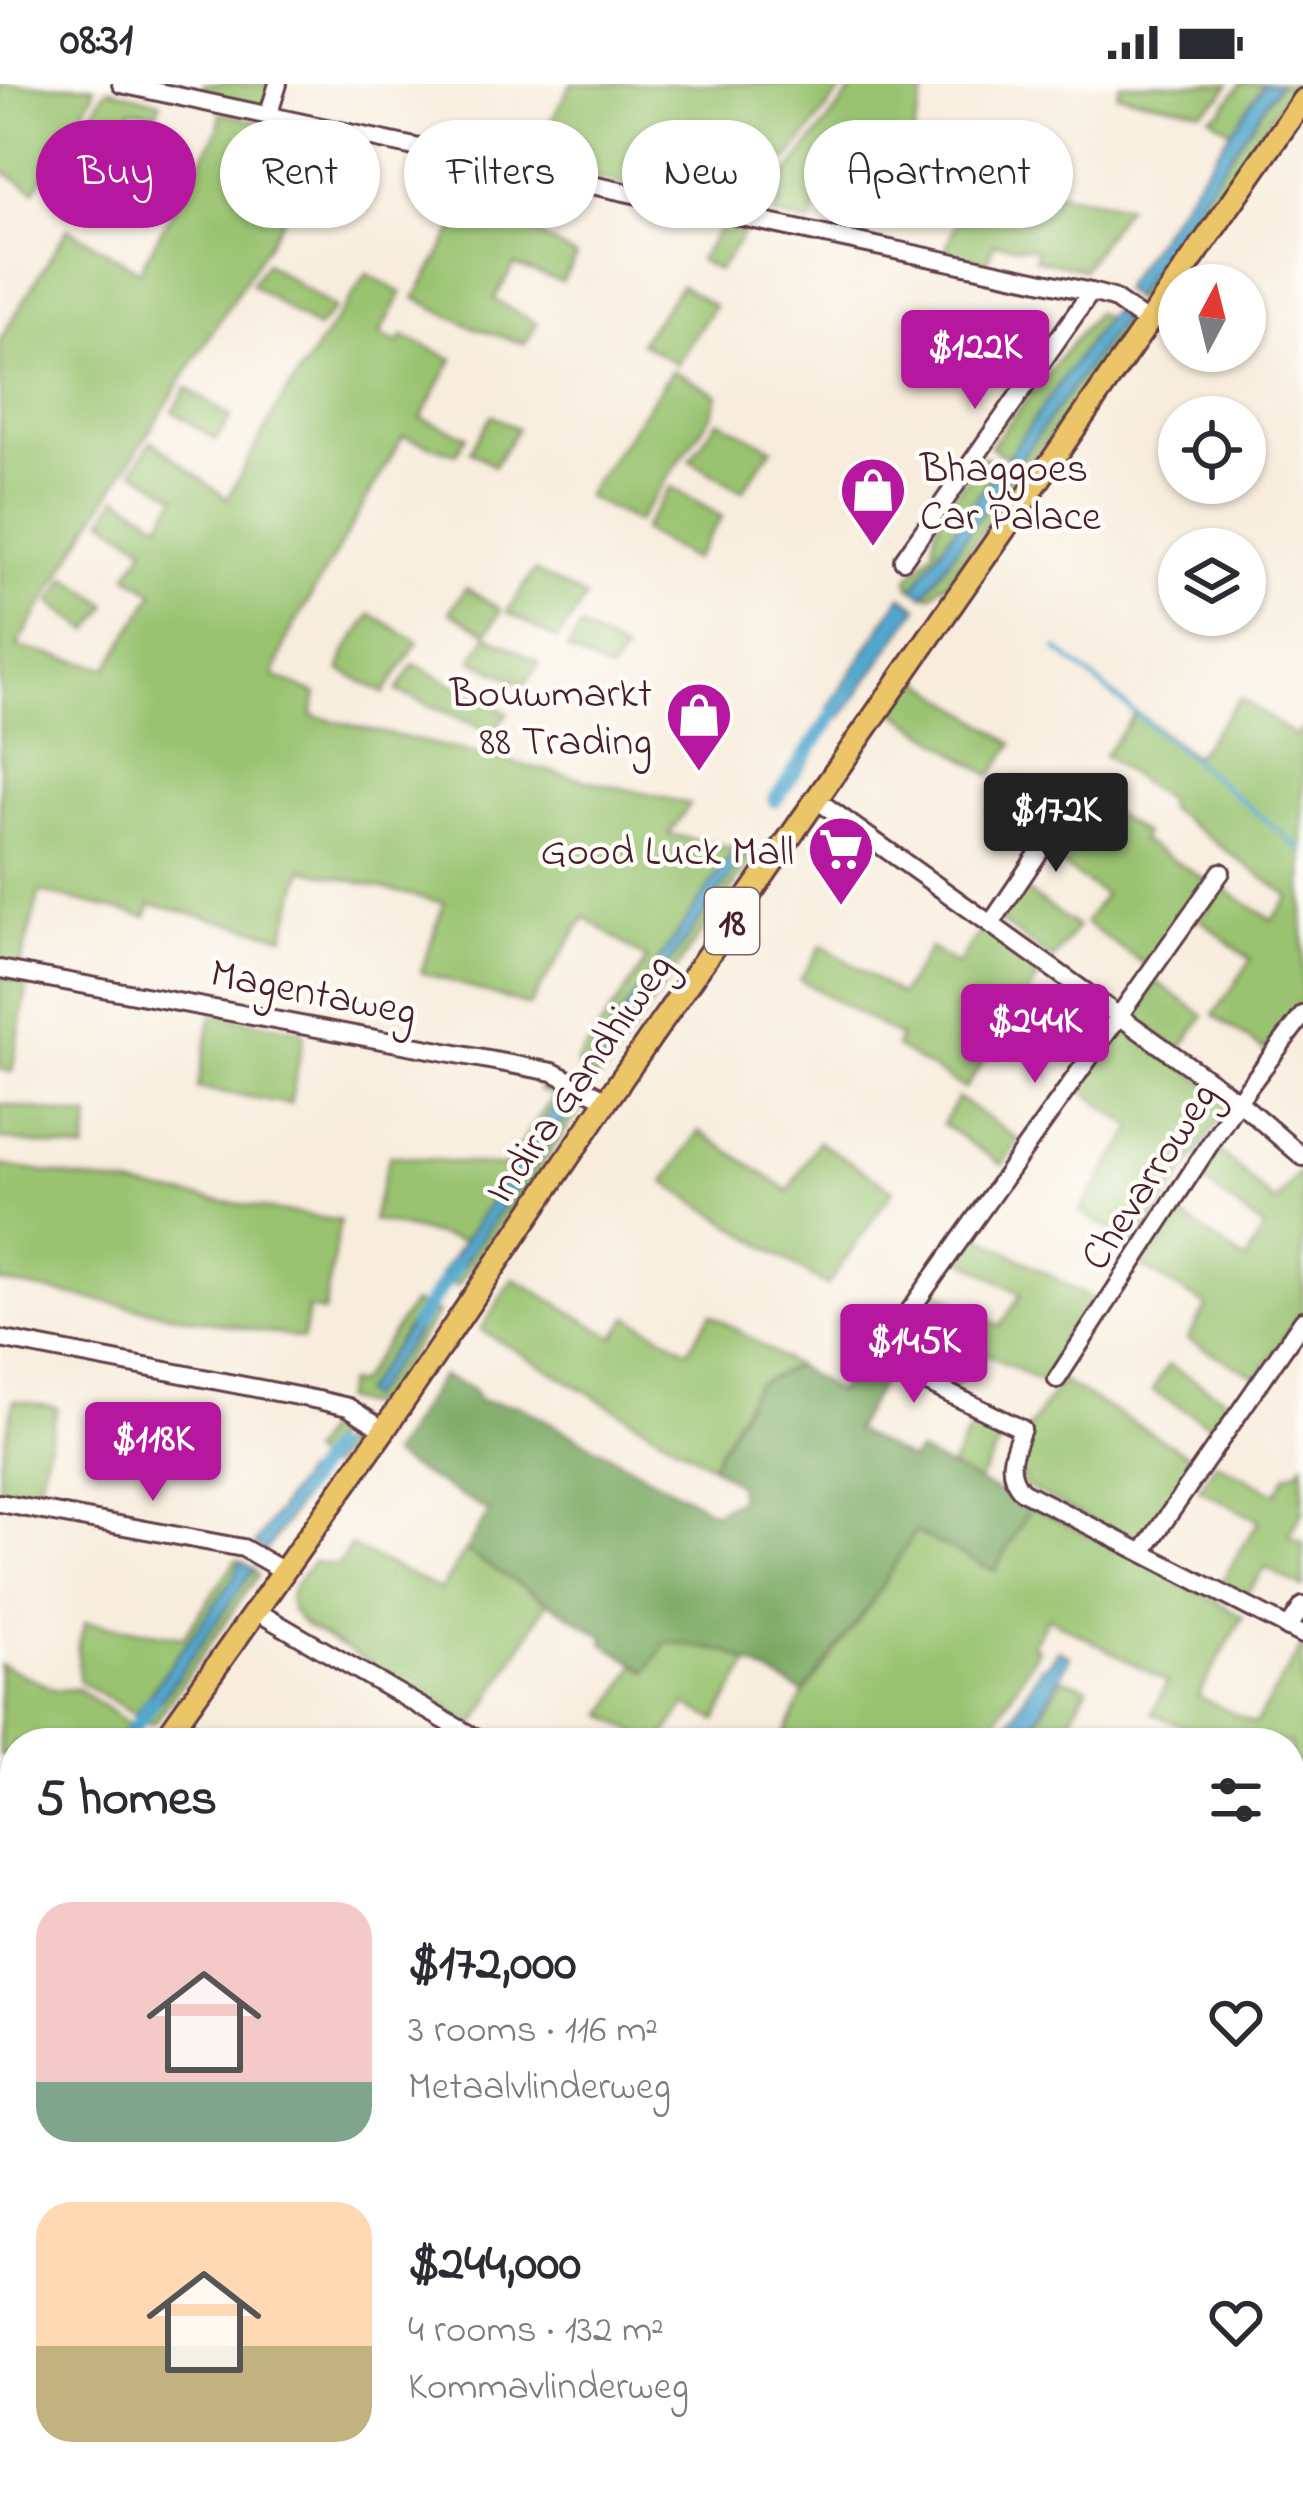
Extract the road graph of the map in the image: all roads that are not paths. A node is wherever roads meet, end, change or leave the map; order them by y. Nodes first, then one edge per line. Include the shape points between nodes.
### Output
1 (122, 84) edge
2 (278, 84) edge
3 (1303, 100) edge
4 (268, 116) junction
5 (1091, 292) junction
6 (1141, 318) junction
7 (903, 560) dead end
8 (1075, 799) dead end
9 (817, 800) junction
10 (1221, 872) dead end
11 (992, 922) junction
12 (0, 969) edge
13 (1119, 1015) junction
14 (1303, 1015) edge
15 (607, 1100) junction
16 (1238, 1101) junction
17 (1303, 1157) edge
18 (1303, 1320) edge
19 (0, 1339) edge
20 (1057, 1379) dead end
21 (384, 1430) junction
22 (0, 1503) edge
23 (1143, 1552) junction
24 (282, 1570) junction
25 (1303, 1606) edge
26 (254, 1610) junction
27 (1295, 1632) edge
28 (172, 1728) edge
29 (458, 1728) edge

1 - 4 street
2 - 4 street
3 - 6 main road, Indira Gandhiweg / 18
4 - 5 street
5 - 6 street
5 - 7 street
6 - 9 main road, Indira Gandhiweg / 18
8 - 11 street
9 - 11 street
9 - 15 main road, Indira Gandhiweg / 18
10 - 13 street
11 - 13 street
12 - 15 street, Magentaweg via 554,1072
13 - 16 street
13 - 23 street via 888,1349 899,1370 1022,1429 1010,1460 1022,1491
14 - 16 street, Chevarroweg
15 - 21 main road, Indira Gandhiweg / 18
16 - 17 street
16 - 20 street, Chevarroweg
18 - 23 street
19 - 21 street via 348,1407
21 - 24 main road, Indira Gandhiweg / 18
22 - 24 street via 243,1548
23 - 27 street
24 - 26 main road, Indira Gandhiweg / 18
25 - 27 street
26 - 28 main road, Indira Gandhiweg / 18
26 - 29 street

